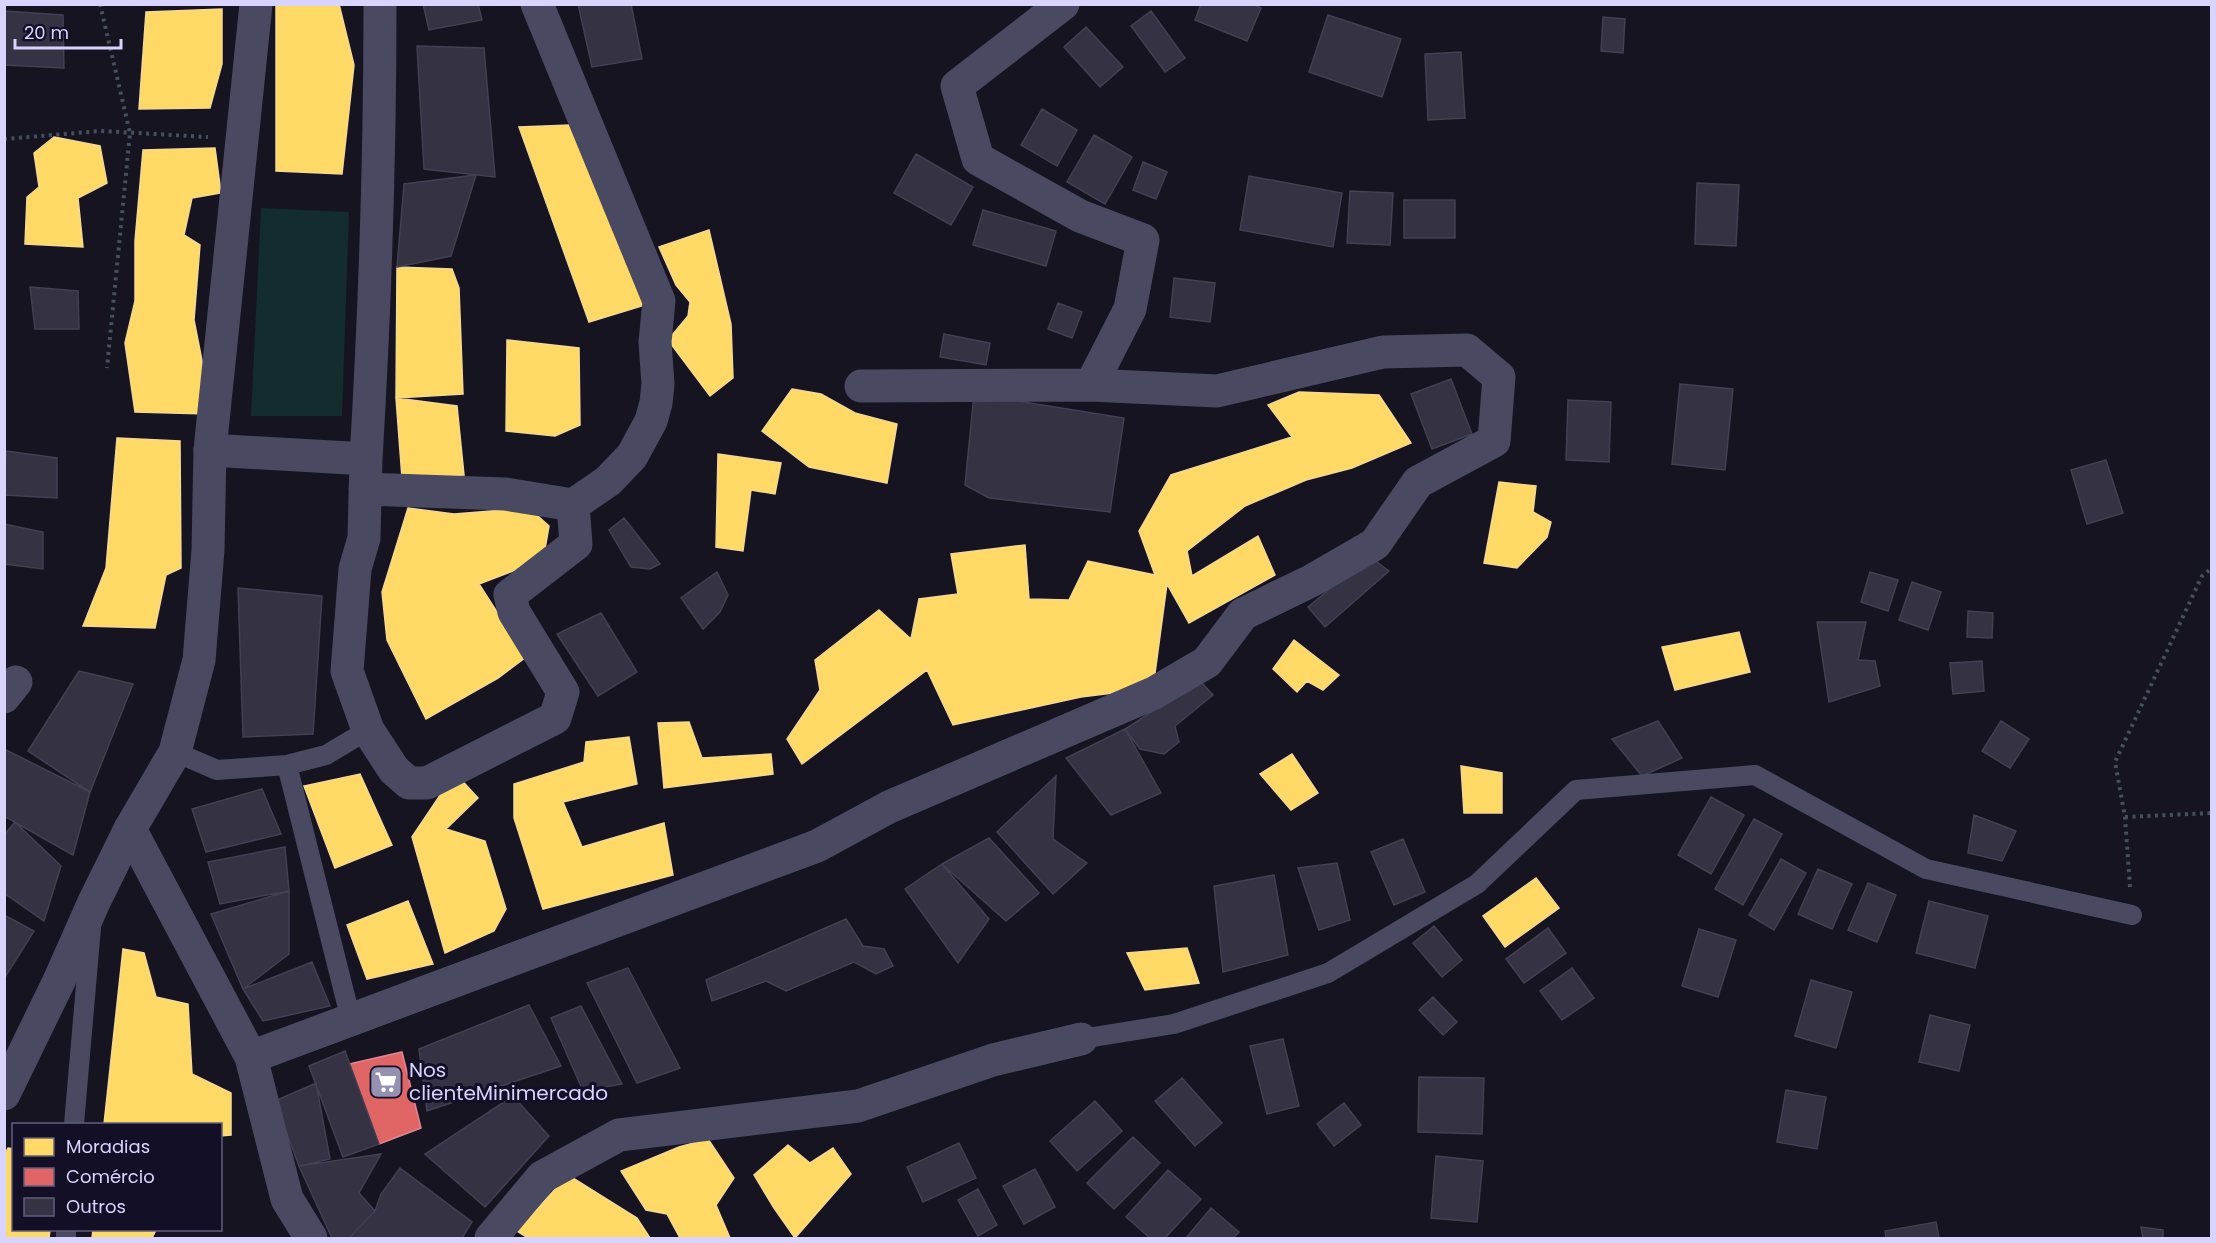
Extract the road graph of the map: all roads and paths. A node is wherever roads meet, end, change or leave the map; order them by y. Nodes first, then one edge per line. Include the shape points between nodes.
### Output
1 (100, 4) edge
2 (256, 4) edge
3 (380, 4) edge
4 (537, 4) edge
5 (1063, 4) edge
6 (130, 133) junction
7 (4, 139) edge
8 (242, 139) junction
9 (107, 368) dead end
10 (1091, 385) junction
11 (861, 386) dead end
12 (210, 450) junction
13 (365, 474) junction
14 (573, 506) junction
15 (2211, 568) edge
16 (368, 730) junction
17 (175, 752) junction
18 (287, 765) junction
19 (2211, 813) edge
20 (2125, 817) junction
21 (130, 829) junction
22 (94, 902) junction
23 (2132, 915) joint
24 (351, 1020) junction
25 (1081, 1039) joint
26 (251, 1057) junction
27 (4, 1094) edge
28 (74, 1123) edge
29 (311, 1239) edge
30 (491, 1239) edge

1 - 6 path
2 - 8 street
3 - 13 street via 371,383
4 - 14 street via 659,301 655,342 658,384 651,421 632,456 608,481
5 - 10 street via 957,86 978,159 1080,216 1143,240 1130,309
6 - 7 path via 100,131
6 - 8 path
6 - 9 path
8 - 12 street
10 - 11 street
10 - 24 street via 1217,391 1383,352 1467,350 1499,376 1494,441 1418,482 1375,544 1243,614 1207,662 1154,693 889,807 817,846
12 - 13 street
12 - 17 street via 208,550 199,660
13 - 14 street
13 - 16 street via 364,538 355,570 348,671
14 - 16 street via 576,544 510,595 514,612 563,692 555,718 427,783 410,783 394,770
15 - 20 path via 2202,576 2115,762
16 - 18 lane via 326,756
17 - 18 lane via 217,770
17 - 21 street
18 - 24 lane
19 - 20 path
20 - 23 path
21 - 22 street
21 - 26 street
22 - 27 street
22 - 28 lane
23 - 25 lane via 1926,869 1755,775 1576,790 1477,884 1328,973 1174,1024
24 - 26 street
25 - 30 street via 993,1060 858,1106 619,1135 542,1177
26 - 29 street via 287,1199

